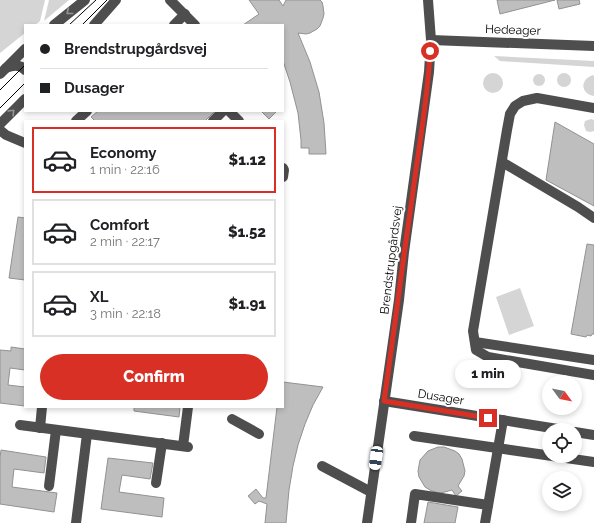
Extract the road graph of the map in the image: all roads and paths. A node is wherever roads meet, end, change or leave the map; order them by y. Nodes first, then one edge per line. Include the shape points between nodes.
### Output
1 (85, 0) edge
2 (116, 0) edge
3 (170, 0) edge
4 (428, 0) edge
5 (185, 14) junction
6 (55, 24) edge
7 (95, 24) edge
8 (175, 24) edge
9 (194, 24) edge
10 (431, 40) junction
11 (594, 46) edge
12 (24, 50) edge
13 (24, 69) edge
14 (3, 71) edge
15 (24, 100) edge
16 (594, 108) edge
17 (85, 112) edge
18 (222, 112) edge
19 (230, 112) edge
20 (77, 120) edge
21 (214, 120) edge
22 (238, 120) edge
23 (0, 124) edge
24 (0, 130) edge
25 (24, 143) edge
26 (502, 162) junction
27 (594, 218) edge
28 (475, 342) junction
29 (594, 360) edge
30 (594, 375) edge
31 (384, 401) junction
32 (42, 408) edge
33 (188, 408) edge
34 (232, 419) dead end
35 (503, 420) junction
36 (20, 425) dead end
37 (542, 426) edge
38 (40, 428) junction
39 (56, 430) junction
40 (582, 433) edge
41 (87, 434) junction
42 (259, 434) dead end
43 (594, 435) edge
44 (414, 436) dead end
45 (162, 443) junction
46 (497, 448) junction
47 (594, 462) edge
48 (322, 466) dead end
49 (156, 483) dead end
50 (49, 486) dead end
51 (371, 492) junction
52 (488, 505) junction
53 (76, 523) edge
54 (367, 523) edge
55 (410, 523) edge
56 (484, 523) edge

1 -> 6 street
2 - 7 street
3 - 5 street
4 - 10 street, Brendstrupgårdsvej
5 - 8 street
5 - 9 street
10 - 11 street, Hedeager
10 - 31 street, Brendstrupgårdsvej via 429,72
12 - 14 street
13 - 14 street via 12,66
23 -> 15 street
16 - 26 street via 537,98 515,106 510,114
17 - 20 street
18 - 21 street
19 - 22 street
24 - 25 street
26 - 27 street
26 - 28 street via 473,331
28 - 29 street
28 - 30 street via 476,350 488,357
31 - 35 street, Dusager
31 - 51 street, Brendstrupgårdsvej
32 - 38 street
33 - 45 street via 185,446
34 - 42 street
35 - 37 street, Dusager
35 - 46 street
36 - 38 street
38 - 39 street
39 - 41 street
39 - 50 street
40 - 43 street
41 - 45 street
41 - 53 street
44 - 46 street
45 - 49 street
46 - 47 street
46 - 52 street
48 - 51 street
51 - 54 street, Brendstrupgårdsvej
52 - 55 street via 415,494
52 - 56 street

